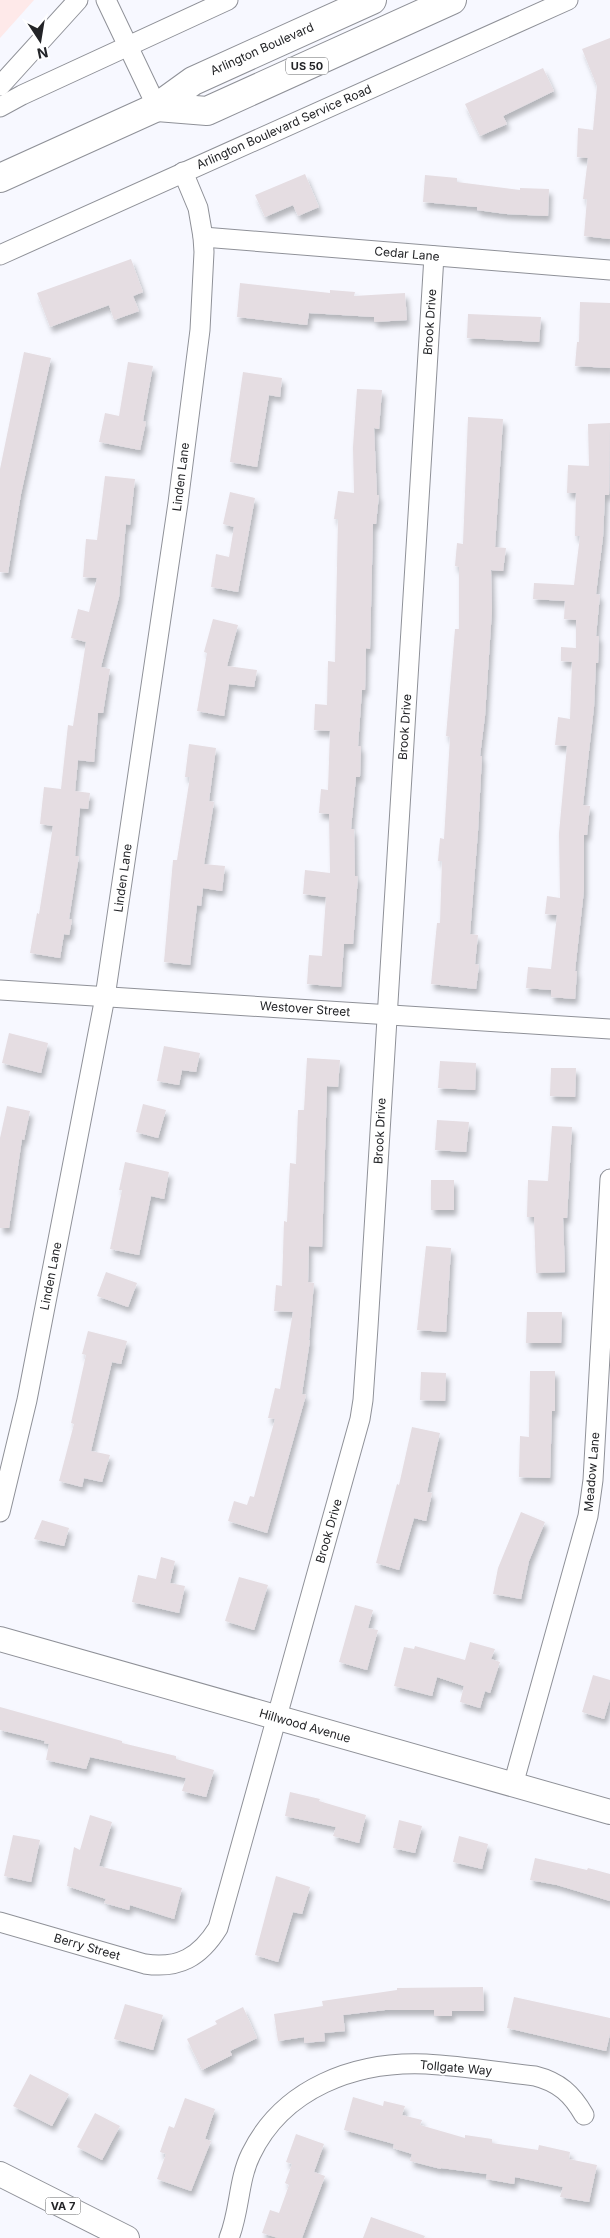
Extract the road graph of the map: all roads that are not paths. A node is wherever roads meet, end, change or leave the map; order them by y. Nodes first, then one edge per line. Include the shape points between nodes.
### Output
1 (78, 0) edge
2 (106, 0) edge
3 (228, 0) edge
4 (372, 0) edge
5 (452, 0) edge
6 (568, 0) edge
7 (127, 46) junction
8 (0, 86) edge
9 (157, 106) junction
10 (0, 107) edge
11 (184, 172) junction
12 (0, 178) edge
13 (203, 237) junction
14 (0, 255) edge
15 (434, 256) junction
16 (610, 270) edge
17 (0, 990) edge
18 (105, 997) junction
19 (387, 1015) junction
20 (610, 1029) edge
21 (610, 1179) edge
22 (0, 1512) edge
23 (0, 1639) edge
24 (276, 1717) junction
25 (513, 1785) junction
26 (610, 1812) edge
27 (0, 1922) edge
28 (174, 1964) joint
29 (584, 2115) dead end
30 (0, 2174) edge
31 (116, 2236) edge
32 (229, 2238) edge

1 - 8 street
2 - 7 street
3 - 7 street
4 - 9 highway, Arlington Boulevard / US 50 via 193,80
5 - 9 highway, US 50 via 207,111
6 - 11 street, Arlington Boulevard Service Road
7 - 9 street
7 - 10 street
9 - 12 highway, Arlington Boulevard / US 50
11 - 13 street, Linden Lane via 198,208
11 - 14 street, Arlington Boulevard Service Road
13 - 15 street, Cedar Lane
13 - 18 street, Linden Lane via 200,330
15 - 16 street, Cedar Lane
15 - 19 street, Brook Drive
17 - 18 street, Westover Street
18 - 19 street, Westover Street
18 - 22 street, Linden Lane via 27,1400
19 - 20 street, Westover Street
19 - 24 street, Brook Drive via 363,1400
21 - 25 street, Meadow Lane via 593,1480 588,1516
23 - 24 main road, Hillwood Avenue
24 - 25 main road, Hillwood Avenue
24 - 28 street, Brook Drive via 218,1928 198,1953
25 - 26 main road, Hillwood Avenue
27 - 28 street, Berry Street via 145,1964
29 - 32 street, Tollgate Way via 575,2098 563,2087 535,2076 425,2064 392,2066 334,2079 289,2104 260,2136 242,2179 238,2210
30 - 31 main road, VA 7

